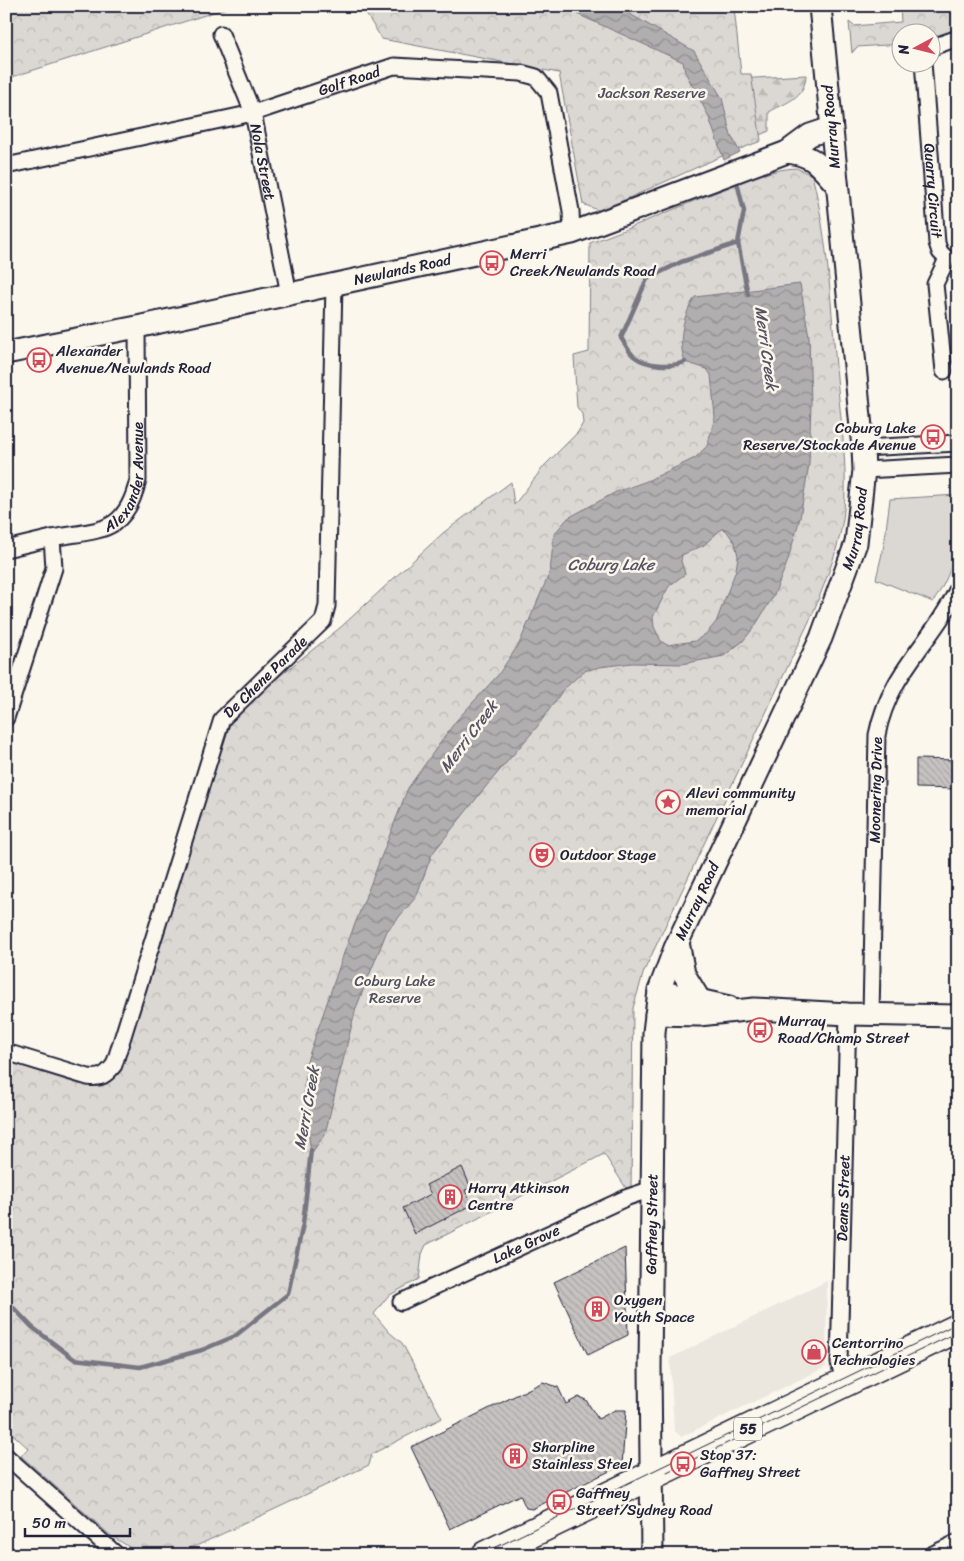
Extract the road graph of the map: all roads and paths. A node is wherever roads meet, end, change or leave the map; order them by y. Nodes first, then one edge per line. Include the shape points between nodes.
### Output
1 (820, 6) edge
2 (221, 34) dead end
3 (958, 38) edge
4 (942, 44) edge
5 (924, 72) edge
6 (253, 113) junction
7 (831, 128) junction
8 (783, 153) junction
9 (6, 166) edge
10 (837, 185) junction
11 (572, 233) junction
12 (953, 261) edge
13 (334, 284) junction
14 (288, 294) junction
15 (137, 327) junction
16 (6, 353) edge
17 (944, 371) dead end
18 (958, 444) edge
19 (863, 448) junction
20 (958, 465) edge
21 (864, 470) junction
22 (52, 538) junction
23 (6, 549) edge
24 (958, 588) edge
25 (954, 606) edge
26 (6, 718) edge
27 (678, 942) junction
28 (659, 992) junction
29 (699, 999) junction
30 (736, 1009) junction
31 (656, 1014) junction
32 (848, 1014) junction
33 (872, 1014) junction
34 (958, 1016) edge
35 (6, 1052) edge
36 (652, 1189) junction
37 (401, 1302) dead end
38 (958, 1328) edge
39 (846, 1382) junction
40 (6, 1456) edge
41 (651, 1475) junction
42 (958, 1542) edge
43 (116, 1555) edge
44 (486, 1555) edge
45 (652, 1555) edge
46 (930, 1555) edge

1 - 7 main road, Murray Road
2 - 6 street, Nola Street
3 - 4 street
5 - 12 street, Quarry Circuit via 936,243 940,252
6 - 9 street, Golf Road
6 - 11 street, Golf Road via 394,66 521,73 536,77 549,93 571,211
6 - 14 street, Nola Street
7 - 8 main road, Newlands Road via 810,135
7 - 10 main road, Murray Road
8 - 10 main road via 810,157
8 - 11 main road, Newlands Road
10 - 19 main road, Murray Road
11 - 13 main road, Newlands Road
12 - 17 street, Quarry Circuit via 935,284
13 - 14 main road, Newlands Road
13 - 35 street, De Chene Parade via 327,606 323,621 222,719 114,1065 107,1074 96,1078
14 - 15 main road, Newlands Road
15 - 16 main road, Newlands Road
15 - 22 street, Alexander Avenue via 138,480 134,499 118,522 107,528
18 - 19 street
19 - 21 main road, Murray Road
20 - 21 street
21 - 27 main road, Murray Road via 856,543 821,638
22 - 23 street, Alexander Avenue
22 - 26 street via 54,568
24 - 25 street, Moonering Drive
25 - 33 street, Moonering Drive via 894,684 881,718 877,749
27 - 28 main road, Murray Road
27 - 29 main road via 684,974
28 - 29 main road
28 - 31 main road, Murray Road
29 - 30 main road
30 - 31 main road via 699,1015
30 - 32 main road
31 - 36 main road, Gaffney Street
32 - 33 main road
32 - 39 street, Deans Street via 839,1363
33 - 34 main road
36 - 37 street, Lake Grove via 628,1197
36 - 41 main road, Gaffney Street
38 - 39 highway, 55
39 - 41 highway, 55
40 - 43 street
41 - 44 highway, 55
41 - 45 main road, Gaffney Street
42 - 46 street

